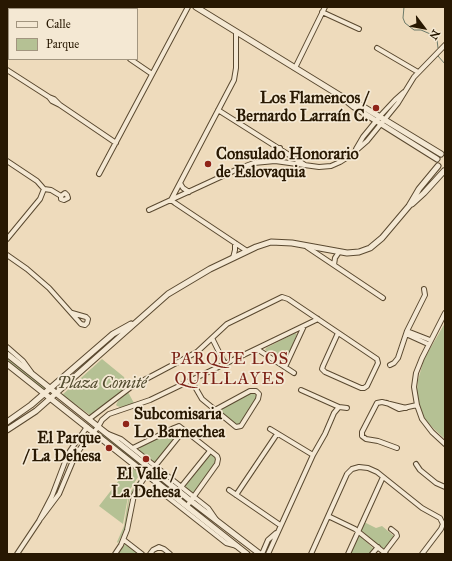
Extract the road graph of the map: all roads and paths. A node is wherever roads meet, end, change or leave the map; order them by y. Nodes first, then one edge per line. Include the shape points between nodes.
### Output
1 (188, 7) edge
2 (196, 7) edge
3 (325, 7) edge
4 (322, 12) junction
5 (359, 29) dead end
6 (236, 32) junction
7 (445, 45) edge
8 (377, 48) dead end
9 (131, 60) edge
10 (295, 68) junction
11 (8, 70) edge
12 (418, 72) junction
13 (152, 74) junction
14 (218, 110) junction
15 (380, 121) junction
16 (407, 137) junction
17 (116, 143) junction
18 (280, 148) junction
19 (443, 153) edge
20 (438, 159) junction
21 (7, 161) edge
22 (275, 161) junction
23 (308, 166) junction
24 (438, 166) junction
25 (445, 171) edge
26 (99, 174) dead end
27 (180, 183) junction
28 (44, 189) junction
29 (189, 192) junction
30 (61, 196) dead end
31 (171, 200) junction
32 (409, 206) junction
33 (149, 210) dead end
34 (7, 239) edge
35 (235, 243) junction
36 (305, 245) junction
37 (247, 251) junction
38 (339, 252) junction
39 (7, 255) edge
40 (233, 258) junction
41 (334, 265) junction
42 (424, 289) dead end
43 (383, 298) dead end
44 (445, 312) edge
45 (72, 313) dead end
46 (318, 319) junction
47 (138, 320) junction
48 (304, 326) junction
49 (407, 332) junction
50 (338, 333) junction
51 (212, 338) junction
52 (429, 342) junction
53 (7, 347) edge
54 (257, 349) junction
55 (7, 354) edge
56 (7, 364) edge
57 (224, 364) junction
58 (390, 365) dead end
59 (285, 367) junction
60 (294, 373) dead end
61 (32, 374) junction
62 (191, 380) junction
63 (50, 389) junction
64 (301, 390) dead end
65 (56, 393) junction
66 (44, 394) junction
67 (50, 398) junction
68 (113, 402) junction
69 (417, 405) junction
70 (339, 407) junction
71 (347, 408) dead end
72 (118, 410) junction
73 (215, 410) junction
74 (89, 420) junction
75 (7, 422) edge
76 (87, 427) junction
77 (98, 427) junction
78 (270, 429) dead end
79 (7, 430) edge
80 (184, 430) junction
81 (94, 432) junction
82 (105, 432) junction
83 (277, 434) junction
84 (445, 444) edge
85 (133, 448) junction
86 (396, 448) dead end
87 (210, 451) junction
88 (312, 455) junction
89 (416, 464) dead end
90 (155, 466) junction
91 (61, 472) junction
92 (68, 474) junction
93 (147, 474) junction
94 (383, 477) junction
95 (157, 482) junction
96 (181, 487) junction
97 (445, 487) edge
98 (230, 490) dead end
99 (236, 495) junction
100 (193, 499) junction
101 (187, 506) junction
102 (328, 516) junction
103 (38, 521) junction
104 (280, 525) junction
105 (391, 529) dead end
106 (358, 531) junction
107 (276, 533) junction
108 (124, 540) junction
109 (237, 546) junction
110 (378, 547) junction
111 (255, 550) junction
112 (385, 553) edge
113 (17, 554) edge
114 (115, 554) edge
115 (142, 554) edge
116 (150, 554) edge
117 (170, 554) edge
118 (248, 554) edge
119 (261, 554) edge
120 (268, 554) edge
121 (311, 554) edge
122 (348, 554) edge
123 (372, 554) edge
124 (422, 554) edge

1 - 13 street
2 - 6 street
3 - 4 street
4 - 5 street
4 - 10 street
6 - 10 street
6 - 14 street via 235,76
7 - 12 street
8 - 12 street
9 - 13 street
10 - 15 street via 353,101
11 - 17 street via 58,101 60,105
12 - 15 street
13 - 17 street
14 - 18 street
14 - 27 street
15 - 16 street
15 - 23 street via 363,137 356,150 347,158 334,165
16 - 19 street
16 - 20 street
17 - 26 street
18 - 22 street
18 - 23 street
19 - 20 street
20 - 24 street
21 - 28 street via 37,181
22 - 23 street
22 - 29 street via 245,166
24 - 25 street
24 - 32 street
25 - 32 street
27 - 29 street
27 - 31 street
28 - 30 street
28 - 34 street via 40,199
29 - 31 street
31 - 33 street
31 - 35 street
32 - 38 street via 374,245 356,252
35 - 37 street
35 - 40 street
36 - 37 street via 277,242
36 - 38 street
36 - 41 street
37 - 40 street
38 - 41 street
39 - 45 street via 37,277
40 - 47 street via 176,288
41 - 43 street
42 - 49 street via 425,295
44 - 52 street
46 - 48 street
46 - 50 street
46 - 51 street via 288,299 282,298 227,324
47 - 63 street via 113,334
47 - 65 street
48 - 54 street
48 - 59 street
49 - 52 street
49 - 58 street via 398,358
50 - 50 street via 378,360 367,386 363,388 324,372 322,367
51 - 57 street
51 - 68 street via 193,354 131,387
52 - 69 street via 415,377 414,393
53 - 61 street via 23,361
54 - 57 street
54 - 59 street
55 - 61 street
56 - 66 street
57 - 62 street
59 - 60 street
61 - 63 street
62 - 72 street via 145,402
62 - 73 street via 200,397
63 - 65 street
63 - 66 street
64 - 70 street
65 - 67 street
65 - 74 street
66 - 67 street
66 - 75 street
67 - 76 street
67 - 79 street via 28,417
68 - 72 street
68 - 74 street
69 - 84 street via 425,423
69 - 86 street via 406,408 380,402 376,404 363,430 362,436 366,439
70 - 71 street
70 - 88 street
72 - 77 street via 104,417
73 - 73 street via 239,428 259,394 250,390
74 - 77 street
76 - 81 street
76 - 91 street via 68,454
77 - 81 street
77 - 82 street
78 - 83 street
80 - 85 street via 176,427
80 - 87 street
80 - 90 street
81 - 92 street via 75,456
81 - 93 street
82 - 85 street via 118,437
82 - 100 street
83 - 88 street
83 - 99 street
85 - 90 street
87 - 96 street
87 - 100 street via 218,457 218,462
88 - 104 street
89 - 97 street via 436,483
90 - 96 street
91 - 92 street via 64,475
91 - 103 street via 52,496
92 - 103 street via 57,498
93 - 95 street
93 - 108 street via 134,494
94 - 102 street via 368,468 352,469 347,474
94 - 106 street
94 - 124 street via 422,508 442,520 441,529
95 - 101 street
95 - 109 street via 165,495 226,543
96 - 100 street
98 - 99 street
99 - 104 street
100 - 101 street
100 - 111 street via 218,523
101 - 109 street
102 - 106 street
102 - 121 street
103 - 113 street
104 - 107 street
105 - 112 street via 397,536
106 - 110 street
106 - 122 street
107 - 119 street via 268,540
107 - 120 street
108 - 114 street
108 - 115 street
109 - 118 street
110 - 112 street
110 - 123 street
111 - 118 street
111 - 119 street
116 - 117 street via 159,547

